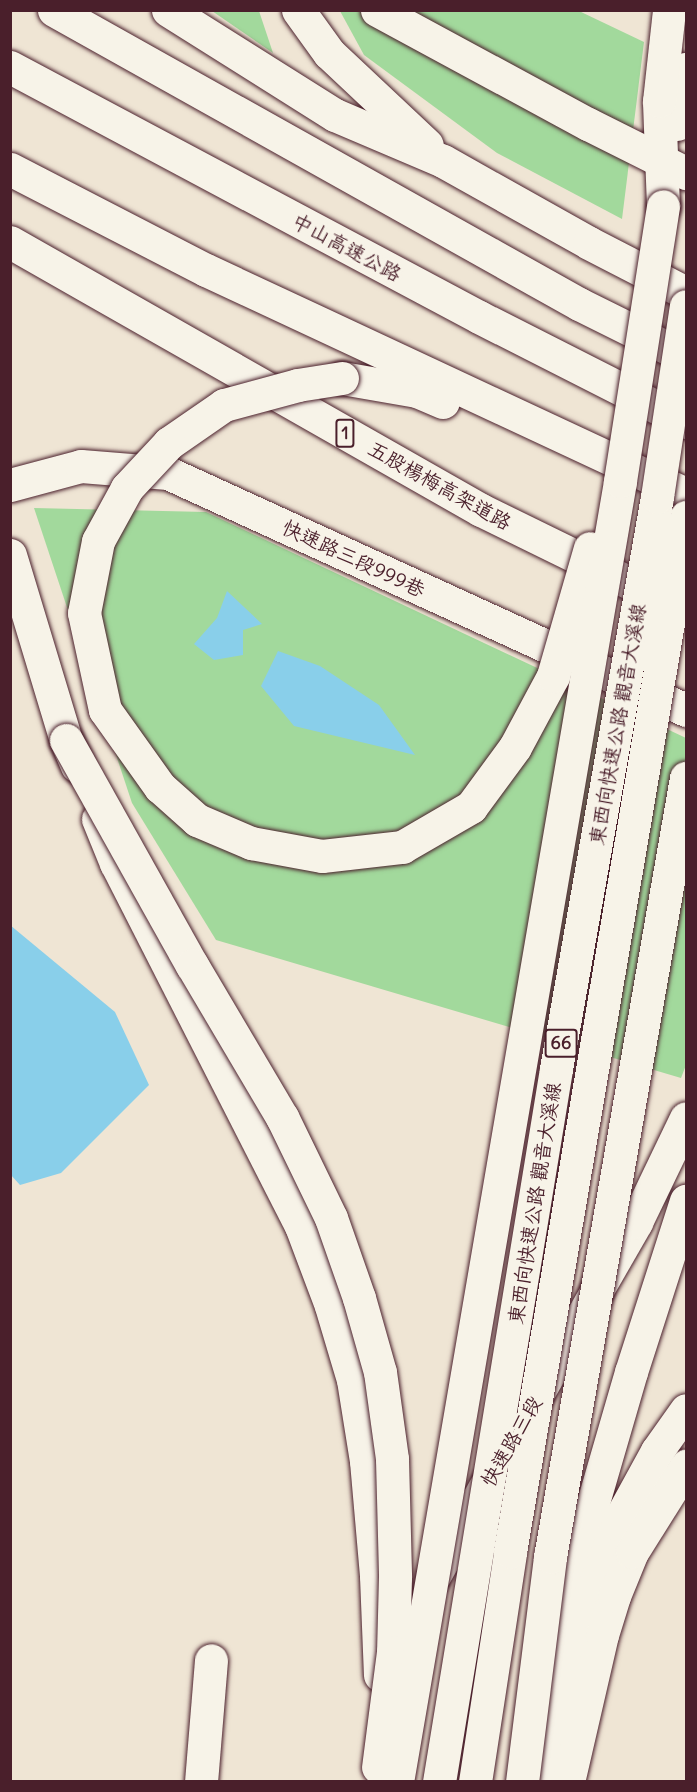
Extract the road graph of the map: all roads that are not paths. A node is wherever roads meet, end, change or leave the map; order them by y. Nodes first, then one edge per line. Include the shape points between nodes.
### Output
1 (54, 10) edge
2 (168, 10) edge
3 (298, 10) edge
4 (377, 10) edge
5 (669, 10) edge
6 (10, 67) edge
7 (687, 69) edge
8 (443, 161) junction
9 (10, 170) edge
10 (687, 173) edge
11 (663, 206) junction
12 (10, 242) edge
13 (687, 293) edge
14 (687, 306) edge
15 (687, 357) edge
16 (687, 422) edge
17 (546, 431) junction
18 (620, 481) junction
19 (10, 485) edge
20 (687, 495) edge
21 (687, 517) edge
22 (10, 555) edge
23 (687, 611) edge
24 (687, 710) edge
25 (66, 740) junction
26 (687, 778) edge
27 (687, 1118) edge
28 (687, 1201) edge
29 (687, 1410) edge
30 (687, 1466) edge
31 (211, 1660) dead end
32 (387, 1776) edge
33 (201, 1782) edge
34 (439, 1782) edge
35 (475, 1782) edge
36 (520, 1782) edge
37 (543, 1782) edge
38 (568, 1782) edge

1 - 15 main road via 579,304
2 - 8 main road via 335,115
3 - 8 main road via 329,53
4 - 10 main road
5 - 11 main road via 659,100
6 - 16 main road, 中山高速公路 via 479,317
7 - 11 main road
8 - 13 main road
9 - 17 main road via 206,270
11 - 18 main road, bridge
12 - 23 main road, 五股楊梅高架道路 / 1, bridge via 481,510
14 - 34 main road, 東西向快速公路 觀音大溪線 / 66, bridge
17 - 18 main road, bridge via 478,416 417,391 342,378 224,405 169,443 127,488 98,541 84,613 105,710 160,787 197,820 251,843 322,856 402,847 471,807 515,747 552,676 593,538
17 - 20 main road
18 - 32 main road, bridge
19 - 24 main road, 快速路三段999巷 via 81,466 168,473
21 - 35 main road, 東西向快速公路 觀音大溪線 / 66, bridge via 510,1552
22 - 25 main road
25 - 32 main road, bridge via 116,863 301,1226 354,1380 376,1576
25 - 32 main road, bridge via 282,1117 332,1218 359,1298 380,1372 392,1459 395,1577
26 - 36 main road, bridge via 550,1557
27 - 32 main road, 快速路三段 via 636,1222 422,1597
28 - 36 main road via 590,1513
29 - 37 main road via 657,1451 617,1524 588,1600
30 - 38 main road via 627,1563 602,1635
31 - 33 main road

